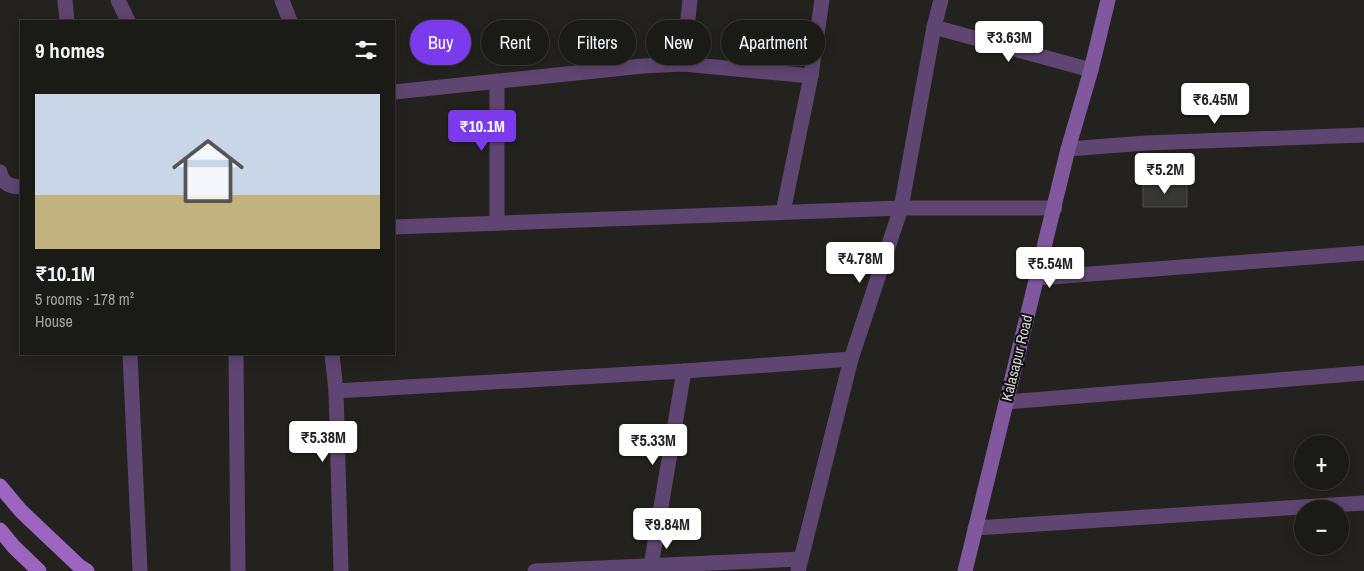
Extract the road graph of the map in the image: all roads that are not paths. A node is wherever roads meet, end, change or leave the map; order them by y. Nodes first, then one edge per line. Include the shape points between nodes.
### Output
1 (65, 0) edge
2 (118, 0) edge
3 (282, 0) edge
4 (690, 0) edge
5 (822, 0) edge
6 (941, 0) edge
7 (1108, 0) edge
8 (67, 20) edge
9 (128, 20) edge
10 (290, 20) edge
11 (688, 20) edge
12 (934, 26) junction
13 (672, 65) edge
14 (694, 65) edge
15 (1091, 70) junction
16 (811, 76) junction
17 (497, 81) junction
18 (395, 92) edge
19 (1364, 135) edge
20 (1068, 149) junction
21 (0, 172) edge
22 (20, 187) edge
23 (900, 208) junction
24 (1055, 208) junction
25 (783, 212) junction
26 (497, 223) junction
27 (395, 227) edge
28 (1364, 253) edge
29 (1038, 278) junction
30 (130, 355) edge
31 (236, 355) edge
32 (332, 355) edge
33 (851, 359) junction
34 (684, 371) junction
35 (1364, 373) edge
36 (336, 391) junction
37 (1006, 402) junction
38 (0, 486) edge
39 (1364, 503) edge
40 (975, 528) junction
41 (0, 530) edge
42 (799, 565) edge
43 (651, 566) junction
44 (39, 571) edge
45 (87, 571) edge
46 (140, 571) edge
47 (238, 571) edge
48 (341, 571) edge
49 (535, 571) edge
50 (965, 571) edge

1 - 8 street
2 - 9 street
3 - 10 street
4 - 11 street
5 - 16 street
6 - 12 street
7 - 15 street, Kalasapur Road
12 - 15 street
12 - 23 street
13 - 17 street
14 - 16 street
15 - 20 street, Kalasapur Road
16 - 25 street
17 - 18 street
17 - 26 street
19 - 20 street
20 - 24 street, Kalasapur Road
21 - 22 street via 6,183
23 - 24 street
23 - 25 street
23 - 33 street
24 - 29 street, Kalasapur Road
25 - 26 street
26 - 27 street
28 - 29 street
29 - 37 street, Kalasapur Road
30 - 46 street
31 - 47 street
32 - 36 street
33 - 34 street
33 - 42 street
34 - 36 street
34 - 43 street
35 - 37 street
36 - 48 street
37 - 40 street, Kalasapur Road
38 - 45 main road via 21,511
39 - 40 street
40 - 50 street, Kalasapur Road
41 - 44 main road
42 - 43 street
43 - 49 street

